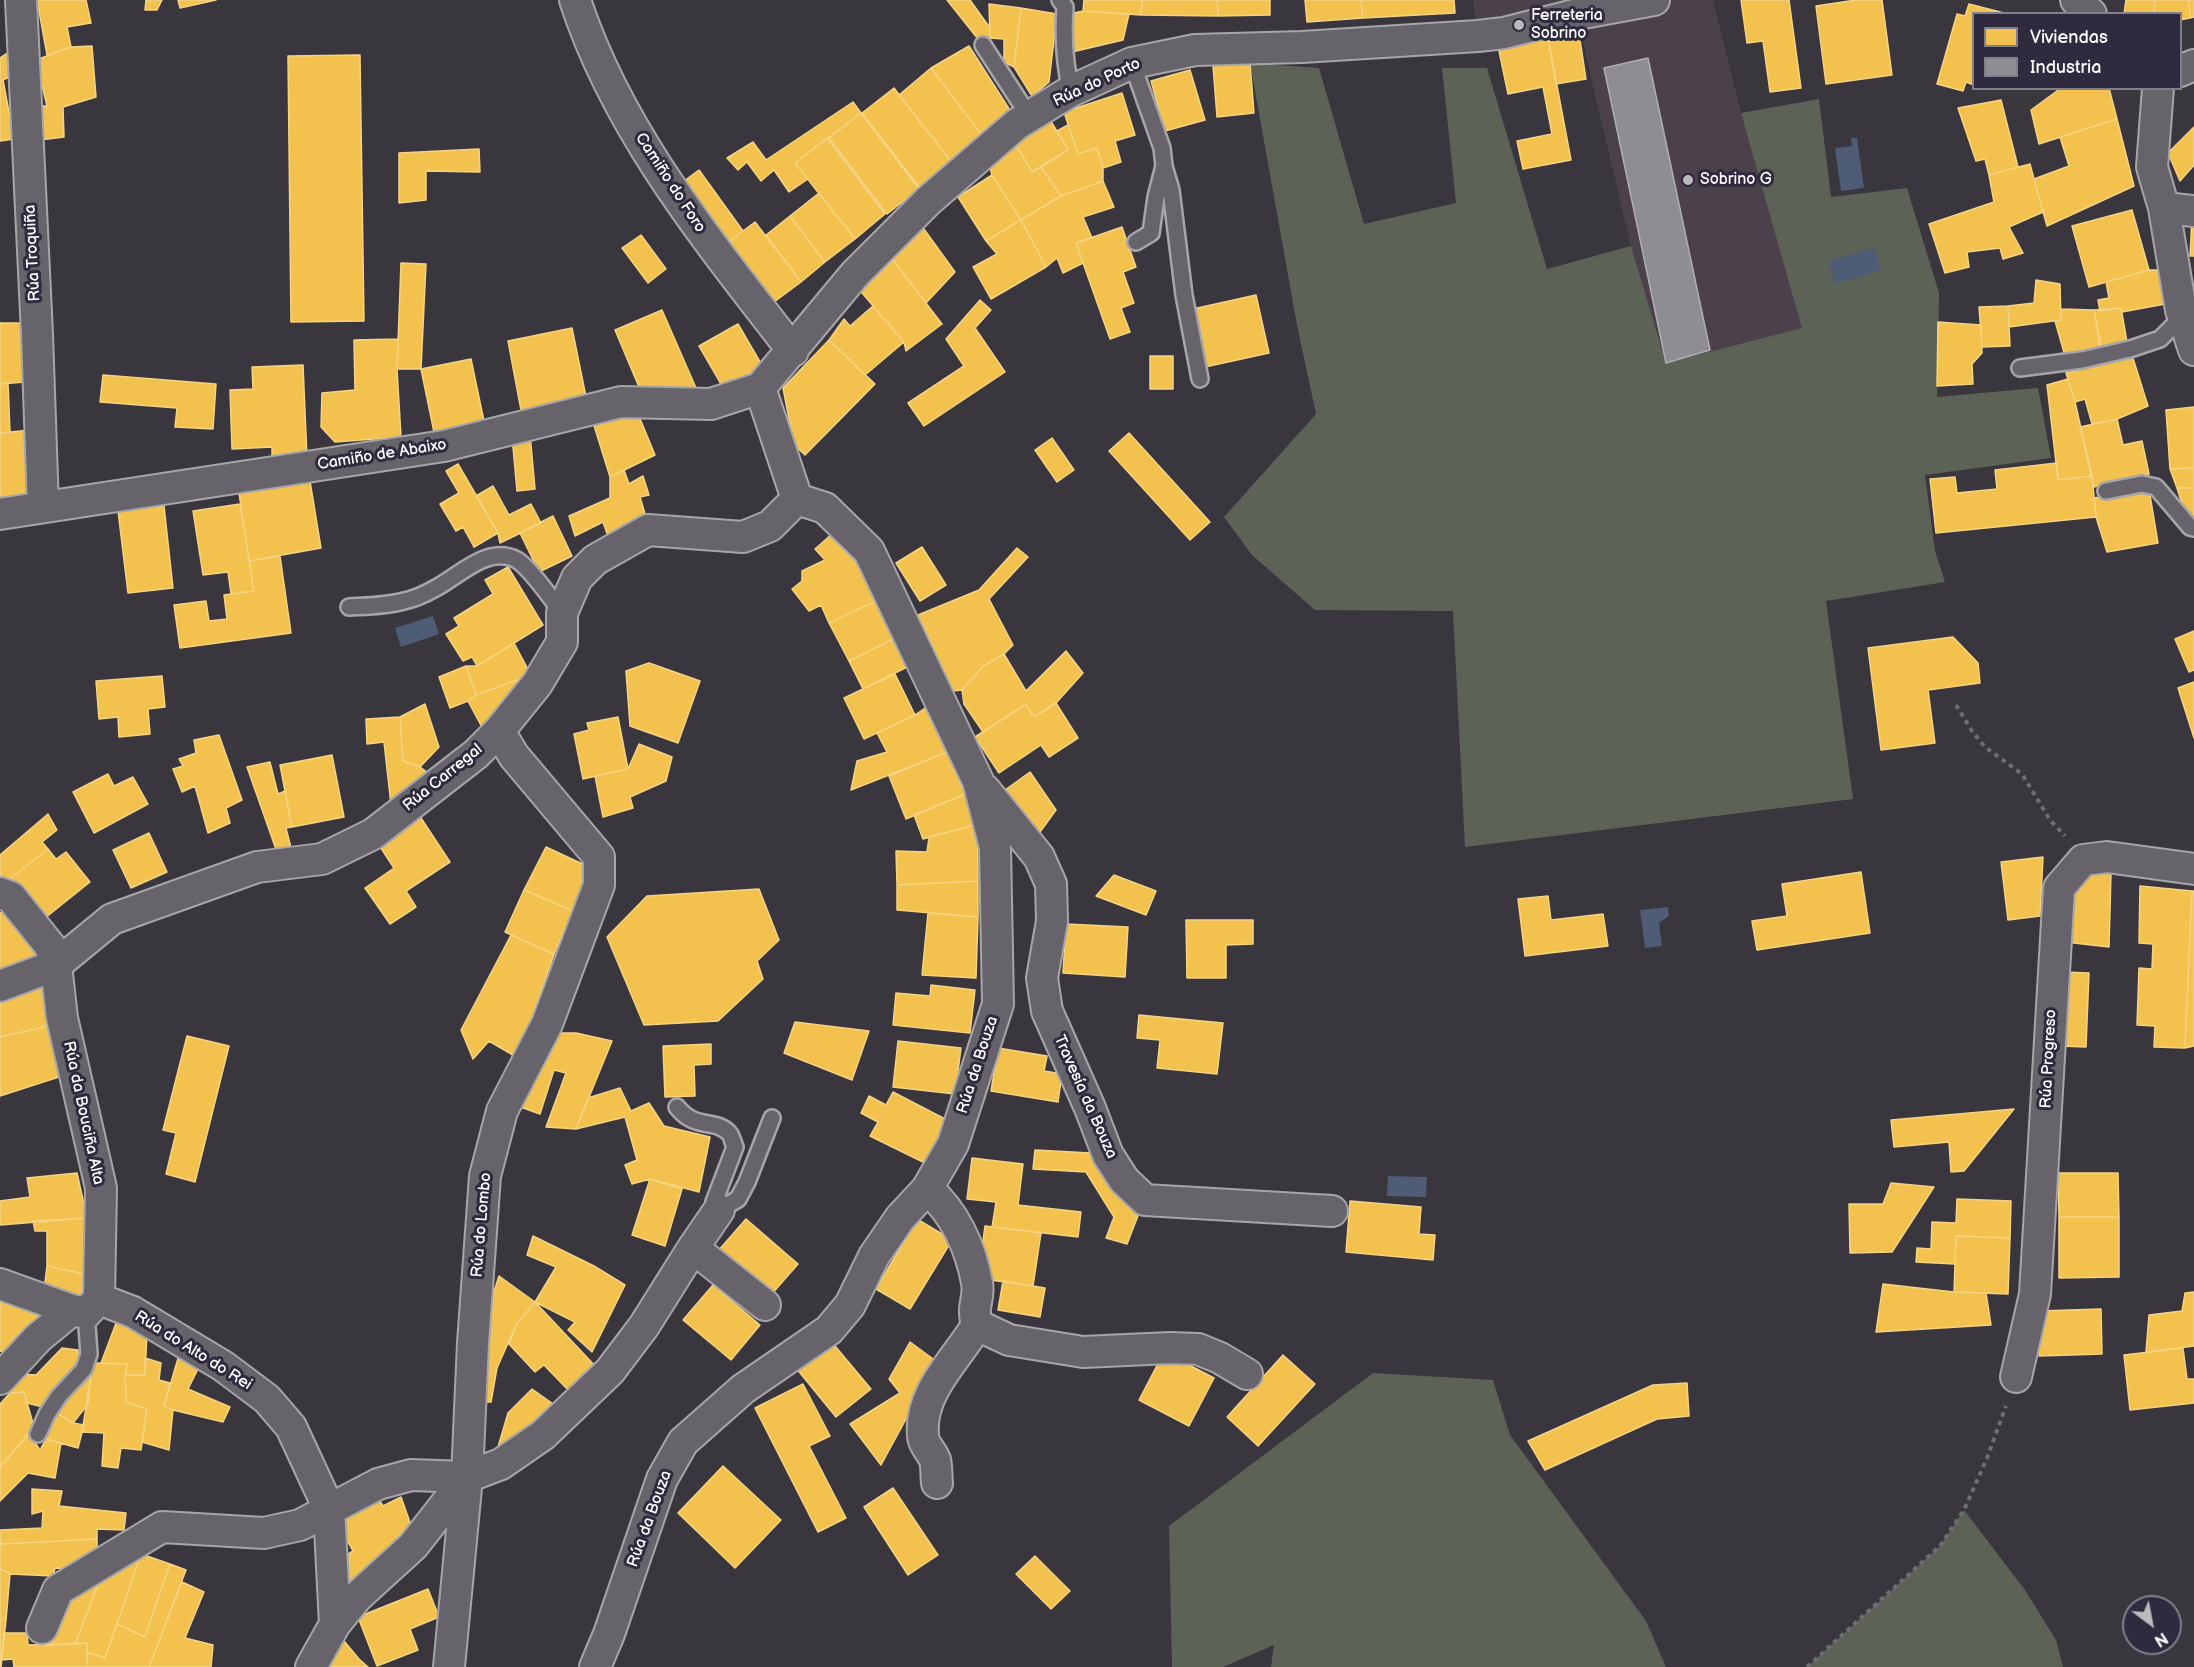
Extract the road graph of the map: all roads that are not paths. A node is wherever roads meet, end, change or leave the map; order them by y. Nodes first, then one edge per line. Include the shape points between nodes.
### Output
1 (21, 0) edge
2 (575, 0) edge
3 (1060, 0) edge
4 (1653, 0) edge
5 (2076, 0) edge
6 (2089, 12) edge
7 (983, 45) dead end
8 (1132, 63) junction
9 (2158, 90) edge
10 (1071, 91) junction
11 (1029, 116) junction
12 (1164, 166) junction
13 (2164, 208) junction
14 (2194, 212) edge
15 (1136, 242) dead end
16 (2181, 310) junction
17 (2194, 350) edge
18 (793, 351) junction
19 (2020, 368) dead end
20 (1200, 379) dead end
21 (760, 388) junction
22 (2106, 491) dead end
23 (797, 499) junction
24 (42, 507) junction
25 (0, 514) edge
26 (2194, 528) edge
27 (349, 607) dead end
28 (562, 613) junction
29 (499, 731) junction
30 (978, 781) junction
31 (2194, 869) edge
32 (0, 892) edge
33 (56, 964) junction
34 (1042, 978) junction
35 (0, 986) edge
36 (998, 1004) junction
37 (677, 1107) dead end
38 (772, 1118) dead end
39 (927, 1189) junction
40 (719, 1210) junction
41 (1332, 1211) dead end
42 (693, 1248) junction
43 (0, 1284) edge
44 (765, 1305) dead end
45 (86, 1307) junction
46 (977, 1325) junction
47 (1247, 1374) dead end
48 (2016, 1377) road end
49 (0, 1379) edge
50 (38, 1434) dead end
51 (467, 1477) junction
52 (937, 1483) dead end
53 (329, 1509) junction
54 (335, 1624) junction
55 (42, 1628) dead end
56 (601, 1661) edge
57 (311, 1667) edge
58 (449, 1667) edge

1 - 24 street, Rúa Troquiña
2 - 18 street, Camiño do Foro via 588,41 660,170 692,220
3 - 10 lane via 1065,7 1063,43
4 - 8 street, Rúa do Porto via 1504,33 1195,50
5 - 6 street
7 - 11 lane
8 - 10 street, Rúa do Porto
8 - 12 lane via 1162,148
9 - 13 street via 2152,167
10 - 11 street, Rúa do Porto
11 - 18 street, Rúa do Porto via 928,201 855,274
12 - 15 lane via 1151,233
12 - 20 lane
13 - 14 street
13 - 16 street
16 - 17 street
16 - 19 lane via 2174,325 2160,339 2082,360
18 - 21 street, Rúa do Porto
21 - 23 street
21 - 24 street, Camiño de Abaixo via 711,404 621,402 444,446
22 - 26 lane via 2142,484 2156,487
23 - 28 street, Rúa Carregal via 770,526 743,537 648,530 595,560 578,578
23 - 30 street, Rúa da Bouza via 825,508 869,550
24 - 25 street, Camiño de Abaixo
27 - 28 lane via 406,601 487,558 505,556 518,561
28 - 29 street, Rúa Carregal via 562,642 537,684
29 - 33 street, Rúa Carregal via 476,754 374,834 322,859 257,867 112,919
29 - 51 street, Rúa do Lombo via 514,756 598,858 599,885 547,1024 502,1111 485,1176
30 - 34 street, Travesía da Bouza via 1039,857 1051,884 1052,921
30 - 36 street, Rúa da Bouza via 995,847
31 - 48 street, Rúa Progreso via 2107,857 2083,860 2059,888 2035,1294
32 - 33 street, Rúa da Bouciña Alta via 11,897 50,946
33 - 35 street, Rúa Carregal
33 - 45 street, Rúa da Bouciña Alta via 62,1018 101,1188
34 - 36 street via 1029,990
34 - 41 street, Travesía da Bouza via 1047,1011 1108,1155 1124,1180 1145,1200
36 - 39 street, Rúa da Bouza via 953,1144
37 - 40 lane via 685,1117 718,1126 730,1134 735,1147 714,1202
38 - 40 lane via 738,1199
39 - 46 street via 940,1199 958,1226 970,1256 978,1285 973,1312
39 - 56 street, Rúa da Bouza via 880,1246 850,1305 828,1330 743,1389 683,1442 662,1479
40 - 42 street
42 - 44 street
42 - 51 street via 644,1326 610,1371 543,1435 501,1464
43 - 45 street, Rúa do Alto do Rei
45 - 49 street via 38,1338
45 - 50 lane via 89,1354 84,1369 59,1396
45 - 53 street, Rúa do Alto do Rei via 133,1312 223,1366 267,1399 291,1427
46 - 47 street via 1009,1340 1083,1352 1198,1349
46 - 52 street via 945,1369 924,1410 922,1437 936,1461
51 - 53 street via 411,1475 378,1484
51 - 54 street via 413,1546 357,1597
51 - 58 street, Rúa do Lombo
53 - 54 street, Rúa do Alto do Rei
53 - 55 street via 300,1525 264,1533 162,1527 58,1590
54 - 57 street

